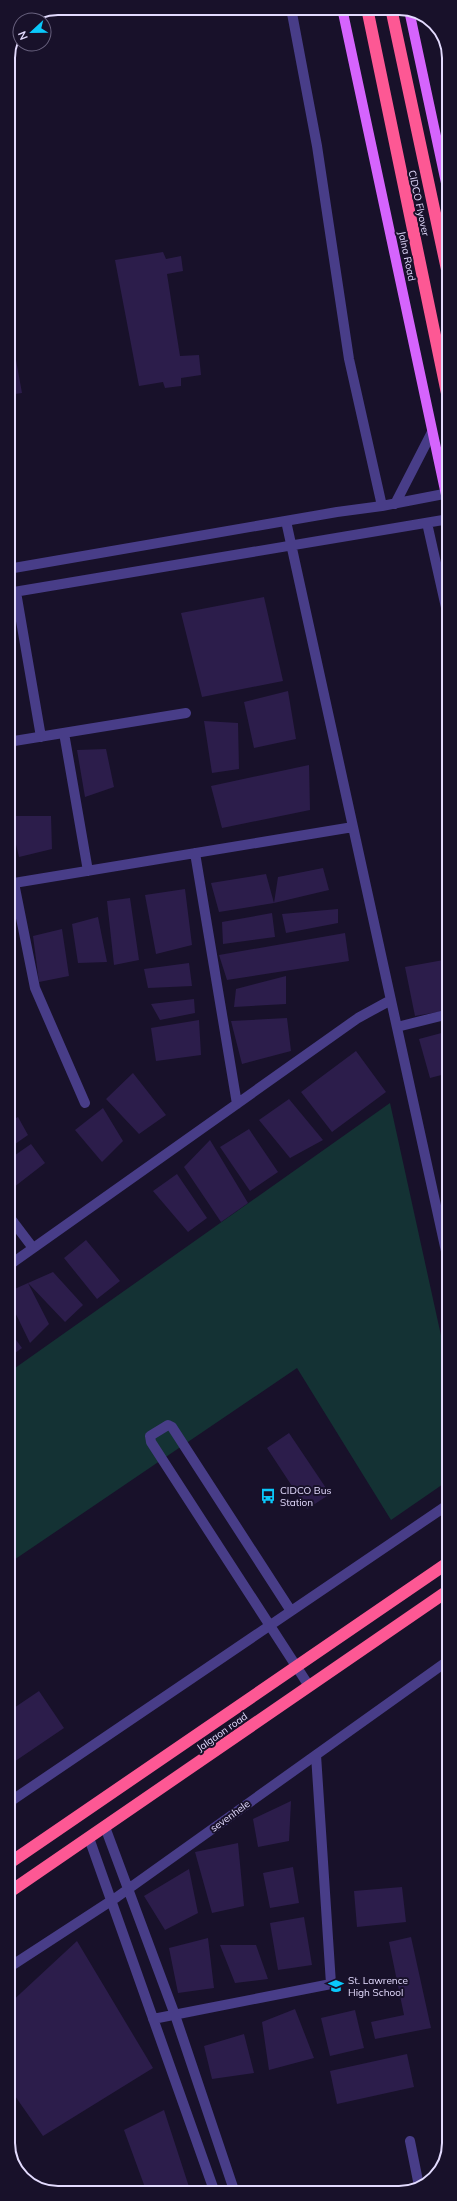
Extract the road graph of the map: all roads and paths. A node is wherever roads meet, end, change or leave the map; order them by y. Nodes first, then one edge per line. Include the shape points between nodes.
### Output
1 (292, 15) edge
2 (343, 15) edge
3 (368, 15) edge
4 (393, 15) edge
5 (410, 16) edge
6 (442, 164) edge
7 (442, 246) edge
8 (442, 369) edge
9 (432, 432) junction
10 (442, 473) edge
11 (442, 495) edge
12 (394, 504) junction
13 (382, 506) junction
14 (442, 520) edge
15 (286, 521) junction
16 (428, 523) junction
17 (292, 546) junction
18 (15, 568) edge
19 (442, 588) edge
20 (15, 592) edge
21 (15, 607) edge
22 (186, 713) dead end
23 (64, 734) junction
24 (41, 737) junction
25 (15, 741) edge
26 (353, 827) junction
27 (195, 853) junction
28 (88, 871) junction
29 (15, 883) edge
30 (15, 901) edge
31 (391, 1000) junction
32 (442, 1016) edge
33 (397, 1027) junction
34 (85, 1103) dead end
35 (237, 1104) junction
36 (15, 1224) edge
37 (442, 1233) edge
38 (33, 1248) junction
39 (15, 1261) edge
40 (442, 1509) edge
41 (442, 1567) edge
42 (442, 1595) edge
43 (291, 1611) junction
44 (269, 1626) junction
45 (442, 1665) edge
46 (297, 1666) junction
47 (309, 1686) junction
48 (316, 1755) junction
49 (15, 1798) edge
50 (105, 1827) junction
51 (89, 1838) junction
52 (15, 1859) edge
53 (15, 1888) edge
54 (129, 1888) junction
55 (110, 1901) junction
56 (15, 1963) edge
57 (175, 2015) junction
58 (153, 2019) junction
59 (410, 2141) dead end
60 (418, 2181) edge
61 (213, 2186) edge
62 (233, 2186) edge

1 - 13 street via 317,146 349,359
2 - 9 main road, Jalna Road
3 - 8 highway, CIDCO Flyover
4 - 7 highway, CIDCO Flyover
5 - 6 main road
9 - 10 main road, Jalna Road
9 - 12 street
11 - 12 street
12 - 13 street
13 - 15 street
14 - 16 street
15 - 17 street
15 - 18 street
16 - 17 street
16 - 19 street
17 - 20 street
17 - 26 street
21 - 24 street
22 - 23 street
23 - 24 street
23 - 28 street
24 - 25 street
26 - 27 street
26 - 31 street
27 - 28 street
27 - 35 street
28 - 29 street
30 - 34 street via 35,988
31 - 33 street
31 - 35 street via 358,1018
32 - 33 street
33 - 37 street
35 - 38 street
36 - 38 street
38 - 39 street
40 - 43 street
41 - 46 highway, Jalgaon road
42 - 47 highway, Jalgaon road
43 - 44 street
43 - 44 street via 172,1427 168,1425 150,1436 151,1442
44 - 46 street
44 - 49 street
45 - 48 street, sevenhele
46 - 47 street
46 - 52 highway, Jalgaon road
47 - 50 highway, Jalgaon road
48 - 54 street, sevenhele
48 - 57 street via 331,1984
50 - 51 highway, Jalgaon road
50 - 54 street
51 - 53 highway, Jalgaon road
51 - 55 street
54 - 55 street, sevenhele
54 - 57 street
55 - 56 street, sevenhele
55 - 58 street
57 - 58 street
57 - 62 street
58 - 61 street
59 - 60 street

